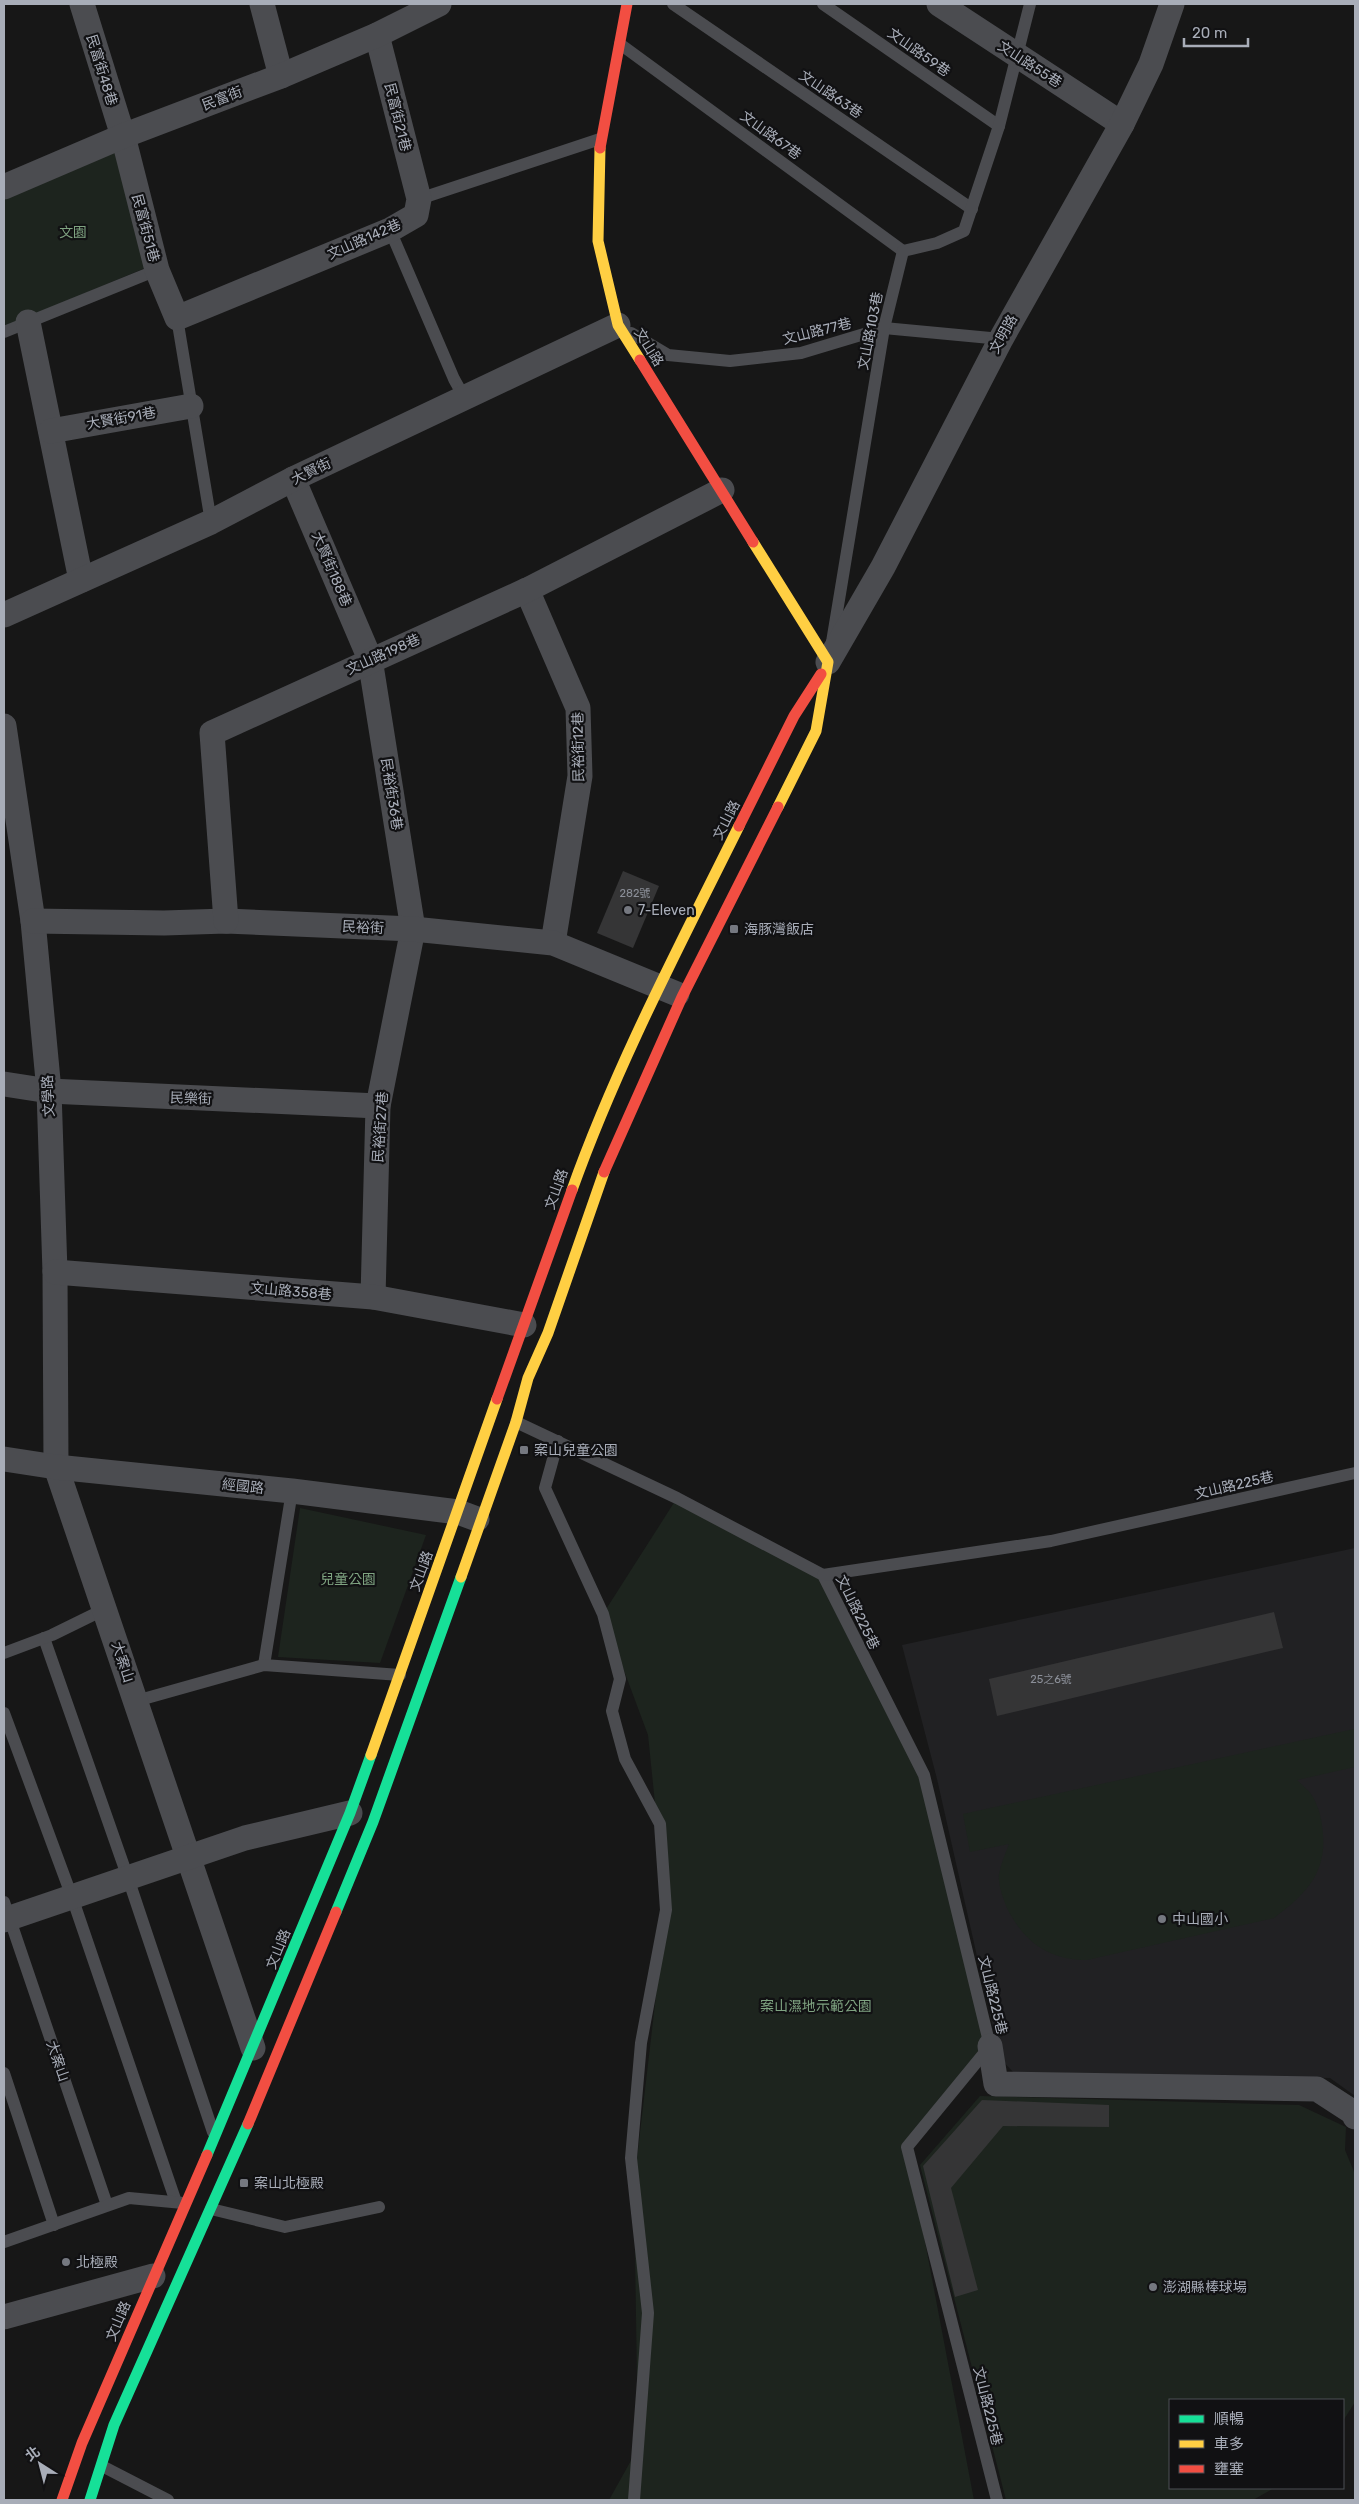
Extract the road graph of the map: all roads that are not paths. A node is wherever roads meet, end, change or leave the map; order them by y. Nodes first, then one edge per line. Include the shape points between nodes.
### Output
1 (82, 4) edge
2 (262, 4) edge
3 (439, 4) edge
4 (627, 4) edge
5 (673, 4) edge
6 (823, 4) edge
7 (939, 4) edge
8 (1030, 4) edge
9 (1172, 4) edge
10 (377, 35) junction
11 (620, 44) junction
12 (1015, 56) junction
13 (281, 76) junction
14 (1122, 124) junction
15 (999, 126) junction
16 (122, 136) junction
17 (600, 139) junction
18 (4, 188) edge
19 (419, 199) junction
20 (972, 209) junction
21 (390, 230) junction
22 (903, 251) junction
23 (158, 270) junction
24 (177, 318) junction
25 (28, 322) junction
26 (618, 325) junction
27 (884, 328) junction
28 (4, 332) edge
29 (1000, 339) junction
30 (464, 397) junction
31 (191, 406) junction
32 (51, 431) junction
33 (293, 479) junction
34 (722, 490) junction
35 (211, 522) junction
36 (81, 580) junction
37 (527, 590) junction
38 (4, 616) edge
39 (370, 659) junction
40 (828, 662) junction
41 (4, 726) edge
42 (33, 921) junction
43 (226, 921) junction
44 (413, 929) junction
45 (553, 943) junction
46 (659, 986) junction
47 (682, 996) junction
48 (4, 1084) edge
49 (49, 1092) junction
50 (378, 1106) junction
51 (55, 1272) junction
52 (373, 1297) junction
53 (524, 1325) junction
54 (516, 1422) junction
55 (558, 1441) junction
56 (4, 1459) edge
57 (56, 1468) junction
58 (1355, 1473) edge
59 (292, 1491) junction
60 (458, 1512) junction
61 (481, 1520) junction
62 (823, 1575) junction
63 (105, 1609) junction
64 (44, 1638) junction
65 (4, 1653) edge
66 (264, 1665) junction
67 (400, 1675) junction
68 (136, 1701) junction
69 (4, 1713) edge
70 (362, 1817) junction
71 (188, 1858) junction
72 (128, 1878) junction
73 (72, 1897) junction
74 (6, 1913) edge
75 (990, 2046) junction
76 (253, 2048) junction
77 (4, 2073) edge
78 (1355, 2117) edge
79 (215, 2136) junction
80 (107, 2204) junction
81 (194, 2205) junction
82 (379, 2207) dead end
83 (54, 2224) junction
84 (4, 2242) edge
85 (153, 2276) junction
86 (4, 2317) edge
87 (102, 2466) junction
88 (62, 2500) edge
89 (90, 2500) edge
90 (168, 2500) edge
91 (634, 2500) edge
92 (997, 2500) edge

1 - 16 street, 民富街48巷
2 - 13 street
3 - 10 street, 民富街
4 - 11 main road, 文山路
5 - 20 lane, 文山路63巷
6 - 15 lane, 文山路59巷
7 - 12 street, 文山路55巷
8 - 12 lane
9 - 14 street, 文明路 via 1151,64
10 - 13 street, 民富街
10 - 19 street, 民富街21巷
11 - 17 main road, 文山路
11 - 22 lane, 文山路67巷
12 - 14 street, 文山路55巷
12 - 15 lane
13 - 16 street, 民富街
14 - 29 street, 文明路
15 - 20 lane
16 - 18 street, 民富街
16 - 23 street, 民富街51巷
17 - 19 lane
17 - 26 main road, 文山路 via 598,240
19 - 21 street, 文山路142巷 via 416,215
20 - 22 lane via 964,231 936,243
21 - 24 street, 文山路142巷
21 - 30 lane
22 - 27 lane, 文山路103巷
23 - 24 street, 民富街51巷
23 - 25 lane
24 - 31 lane
25 - 28 lane
25 - 32 street
26 - 27 lane, 文山路77巷 via 668,355 730,362 800,353
26 - 30 street, 大賢街
26 - 34 main road, 文山路
27 - 29 lane, 文山路77巷
27 - 40 lane, 文山路103巷
29 - 40 street, 文明路 via 883,567
30 - 33 street, 大賢街
31 - 32 street, 大賢街91巷
31 - 35 lane
32 - 36 street
33 - 35 street, 大賢街
33 - 39 street, 大賢街188巷
34 - 37 street, 文山路198巷
34 - 40 main road, 文山路
35 - 36 street, 大賢街
36 - 38 street, 大賢街
37 - 39 street, 文山路198巷
37 - 45 street, 民裕街12巷 via 578,708 580,776
39 - 43 street, 文山路198巷 via 212,733
39 - 44 street, 民裕街36巷
40 - 46 main road, 文山路 via 794,716
40 - 47 main road, 文山路 via 816,731
41 - 42 street, 文學路
42 - 43 street, 民裕街
42 - 49 street, 文學路
43 - 44 street, 民裕街
44 - 45 street, 民裕街
44 - 50 street, 民裕街27巷
45 - 46 street, 民裕街
46 - 47 street, 民裕街
46 - 53 main road, 文山路 via 584,1156
47 - 54 main road, 文山路 via 606,1166 548,1333 528,1378
48 - 49 street, 民樂街
49 - 50 street, 民樂街
49 - 51 street, 文學路
50 - 52 street, 民裕街27巷
51 - 52 street, 文山路358巷
51 - 57 street, 文學路
52 - 53 street, 文山路358巷
53 - 60 main road, 文山路
54 - 55 lane, 文山路225巷
54 - 61 main road, 文山路
55 - 62 lane, 文山路225巷 via 677,1498
55 - 91 lane via 545,1488 603,1614 620,1678 612,1711 625,1759 660,1824 666,1910 641,2043 631,2158 648,2313
56 - 57 street, 經國路
57 - 59 street, 經國路
57 - 63 street, 大案山
58 - 62 lane, 文山路225巷 via 1051,1541
59 - 60 street, 經國路
59 - 66 lane
60 - 61 street, 經國路
60 - 67 main road, 文山路
61 - 70 main road, 文山路
62 - 75 lane, 文山路225巷 via 924,1775
63 - 64 lane
63 - 68 street, 大案山
64 - 65 lane
64 - 72 lane
66 - 67 lane
66 - 68 lane
67 - 70 main road, 文山路
68 - 71 street, 大案山
69 - 73 lane
70 - 71 street, 大案山 via 245,1838
70 - 76 main road, 文山路
70 - 81 main road, 文山路 via 265,2086
71 - 72 street, 大案山
71 - 76 street, 大案山
72 - 73 street, 大案山
72 - 79 lane
73 - 74 street, 大案山
73 - 81 lane
74 - 80 lane, 大案山
75 - 78 street via 996,2084 1317,2089 1354,2113
75 - 92 lane, 文山路225巷 via 907,2147
76 - 79 main road, 文山路
77 - 83 lane
79 - 81 main road, 文山路
80 - 81 lane via 129,2198
80 - 83 lane
81 - 82 lane via 285,2227
81 - 85 main road, 文山路
81 - 87 main road, 文山路 via 114,2424
83 - 84 lane
85 - 86 street
85 - 88 main road, 文山路 via 82,2443
87 - 89 main road, 文山路
87 - 90 lane

